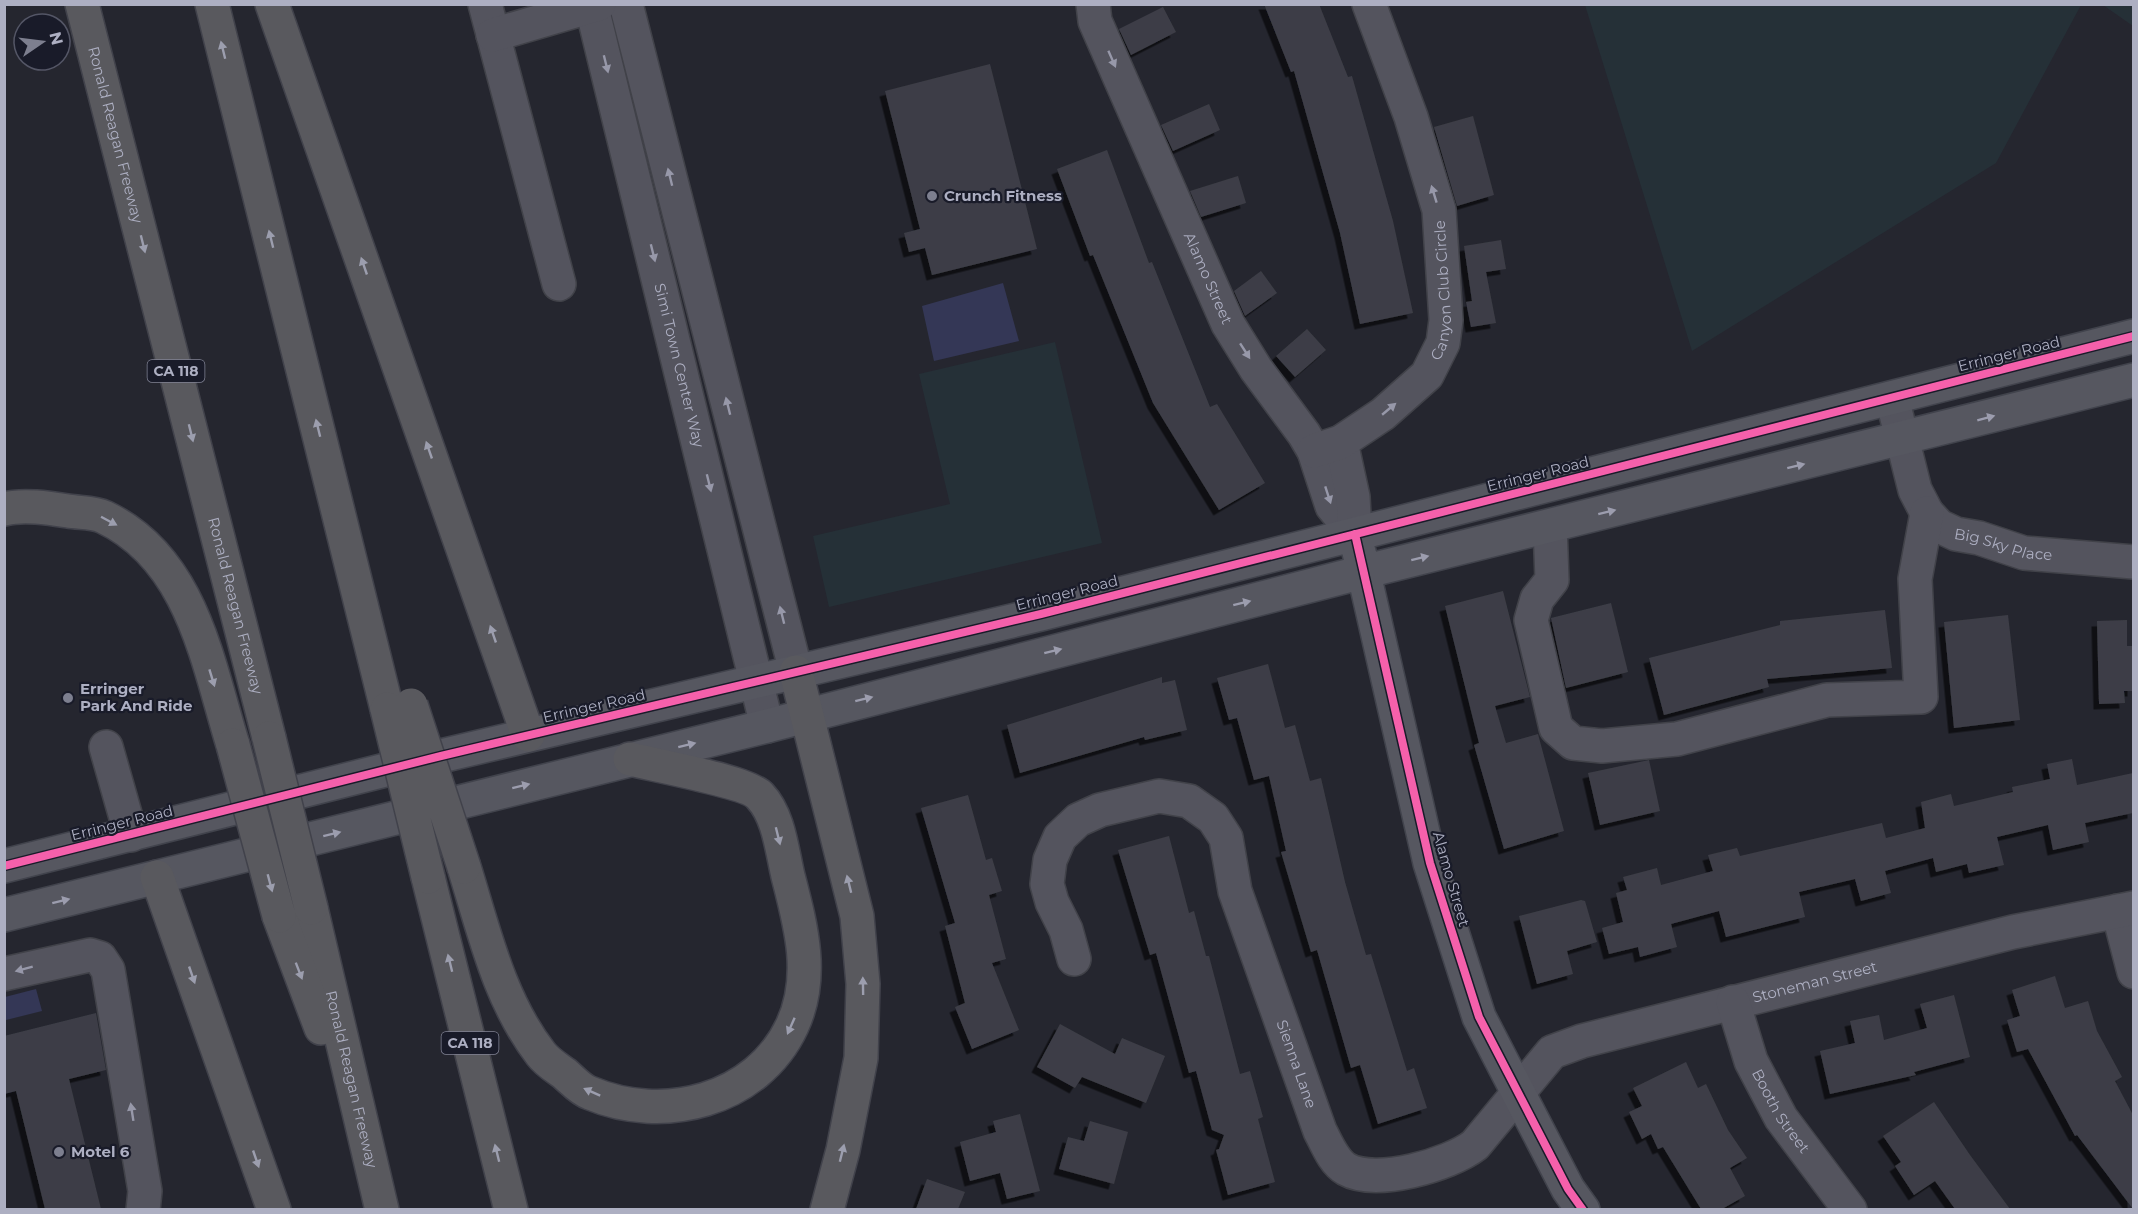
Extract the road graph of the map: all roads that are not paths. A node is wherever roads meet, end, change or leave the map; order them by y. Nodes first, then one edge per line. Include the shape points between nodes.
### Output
1 (82, 4) edge
2 (212, 4) edge
3 (272, 4) edge
4 (626, 4) edge
5 (1093, 4) edge
6 (1369, 4) edge
7 (594, 5) edge
8 (489, 20) edge
9 (559, 284) dead end
10 (2133, 336) edge
11 (2133, 380) edge
12 (1892, 398) junction
13 (1902, 439) junction
14 (1327, 446) junction
15 (4, 509) edge
16 (1928, 513) junction
17 (1550, 526) junction
18 (1354, 534) junction
19 (2133, 562) edge
20 (1364, 572) junction
21 (796, 672) junction
22 (757, 682) junction
23 (399, 707) junction
24 (807, 715) junction
25 (767, 726) junction
26 (528, 735) junction
27 (106, 747) dead end
28 (630, 759) junction
29 (131, 835) junction
30 (4, 866) edge
31 (157, 877) junction
32 (2126, 910) edge
33 (4, 915) edge
34 (1074, 960) dead end
35 (2133, 972) edge
36 (4, 974) edge
37 (1733, 1002) junction
38 (1518, 1094) junction
39 (369, 1156) junction
40 (143, 1209) edge
41 (274, 1209) edge
42 (382, 1209) edge
43 (511, 1209) edge
44 (827, 1209) edge
45 (1583, 1209) edge
46 (1850, 1209) edge

1 -> 39 highway, Ronald Reagan Freeway / CA 118, bridge via 269,738
23 -> 2 highway via 326,462
26 -> 3 highway
21 -> 4 street
5 -> 14 street, Alamo Street via 1095,21 1228,324
14 -> 6 street, Canyon Club Circle via 1383,414 1427,375 1443,343 1446,320 1439,210 1411,117
7 - 8 street
7 -> 22 street, Simi Town Center Way
8 - 9 street
10 - 12 main road, Erringer Road
13 -> 11 main road
12 - 13 street, Big Sky Place
12 - 18 main road, Erringer Road
13 - 16 street, Big Sky Place via 1915,490
17 -> 13 main road
14 - 18 street, Alamo Street via 1332,506
15 -> 39 highway, bridge via 53,509 102,516 152,552 177,582 194,616 279,916
16 - 17 street via 1915,579 1921,697 1827,700 1677,739 1602,746 1573,743 1556,728 1531,620 1537,599 1552,580
16 - 19 street, Big Sky Place via 1939,526 1956,534 2024,554
20 -> 17 main road
18 - 20 main road, Alamo Street
18 - 21 main road, Erringer Road
24 -> 20 main road
20 - 38 main road, Alamo Street via 1430,863 1479,1017
21 - 22 main road, Erringer Road
21 - 24 highway
22 - 25 street, Simi Town Center Way
22 - 26 main road, Erringer Road
28 -> 23 highway, bridge via 760,795 774,820 805,954 802,993 792,1025 776,1054 754,1075 712,1099 680,1107 648,1108 589,1093 542,1056 506,1000 464,867
43 -> 23 highway, CA 118, bridge via 428,877
24 - 25 main road
44 -> 24 highway via 861,1058 863,984 857,916
28 -> 25 main road
26 - 29 main road, Erringer Road
27 - 29 street
31 -> 28 main road
29 - 30 main road, Erringer Road
33 -> 31 main road
31 -> 41 highway
32 - 35 street
32 - 37 street, Stoneman Street via 2013,932
34 - 38 street, Sienna Lane via 1047,884 1050,860 1060,837 1077,820 1100,810 1159,796 1189,801 1213,818 1226,838 1235,891 1320,1131 1333,1157 1346,1169 1362,1175 1384,1176 1463,1154
40 -> 36 street via 145,1191 108,970 100,958 90,955
37 - 38 street, Stoneman Street via 1552,1052
37 - 46 street, Booth Street via 1751,1061 1781,1118
38 - 45 main road, Alamo Street via 1568,1189
39 - 42 highway, Ronald Reagan Freeway / CA 118

